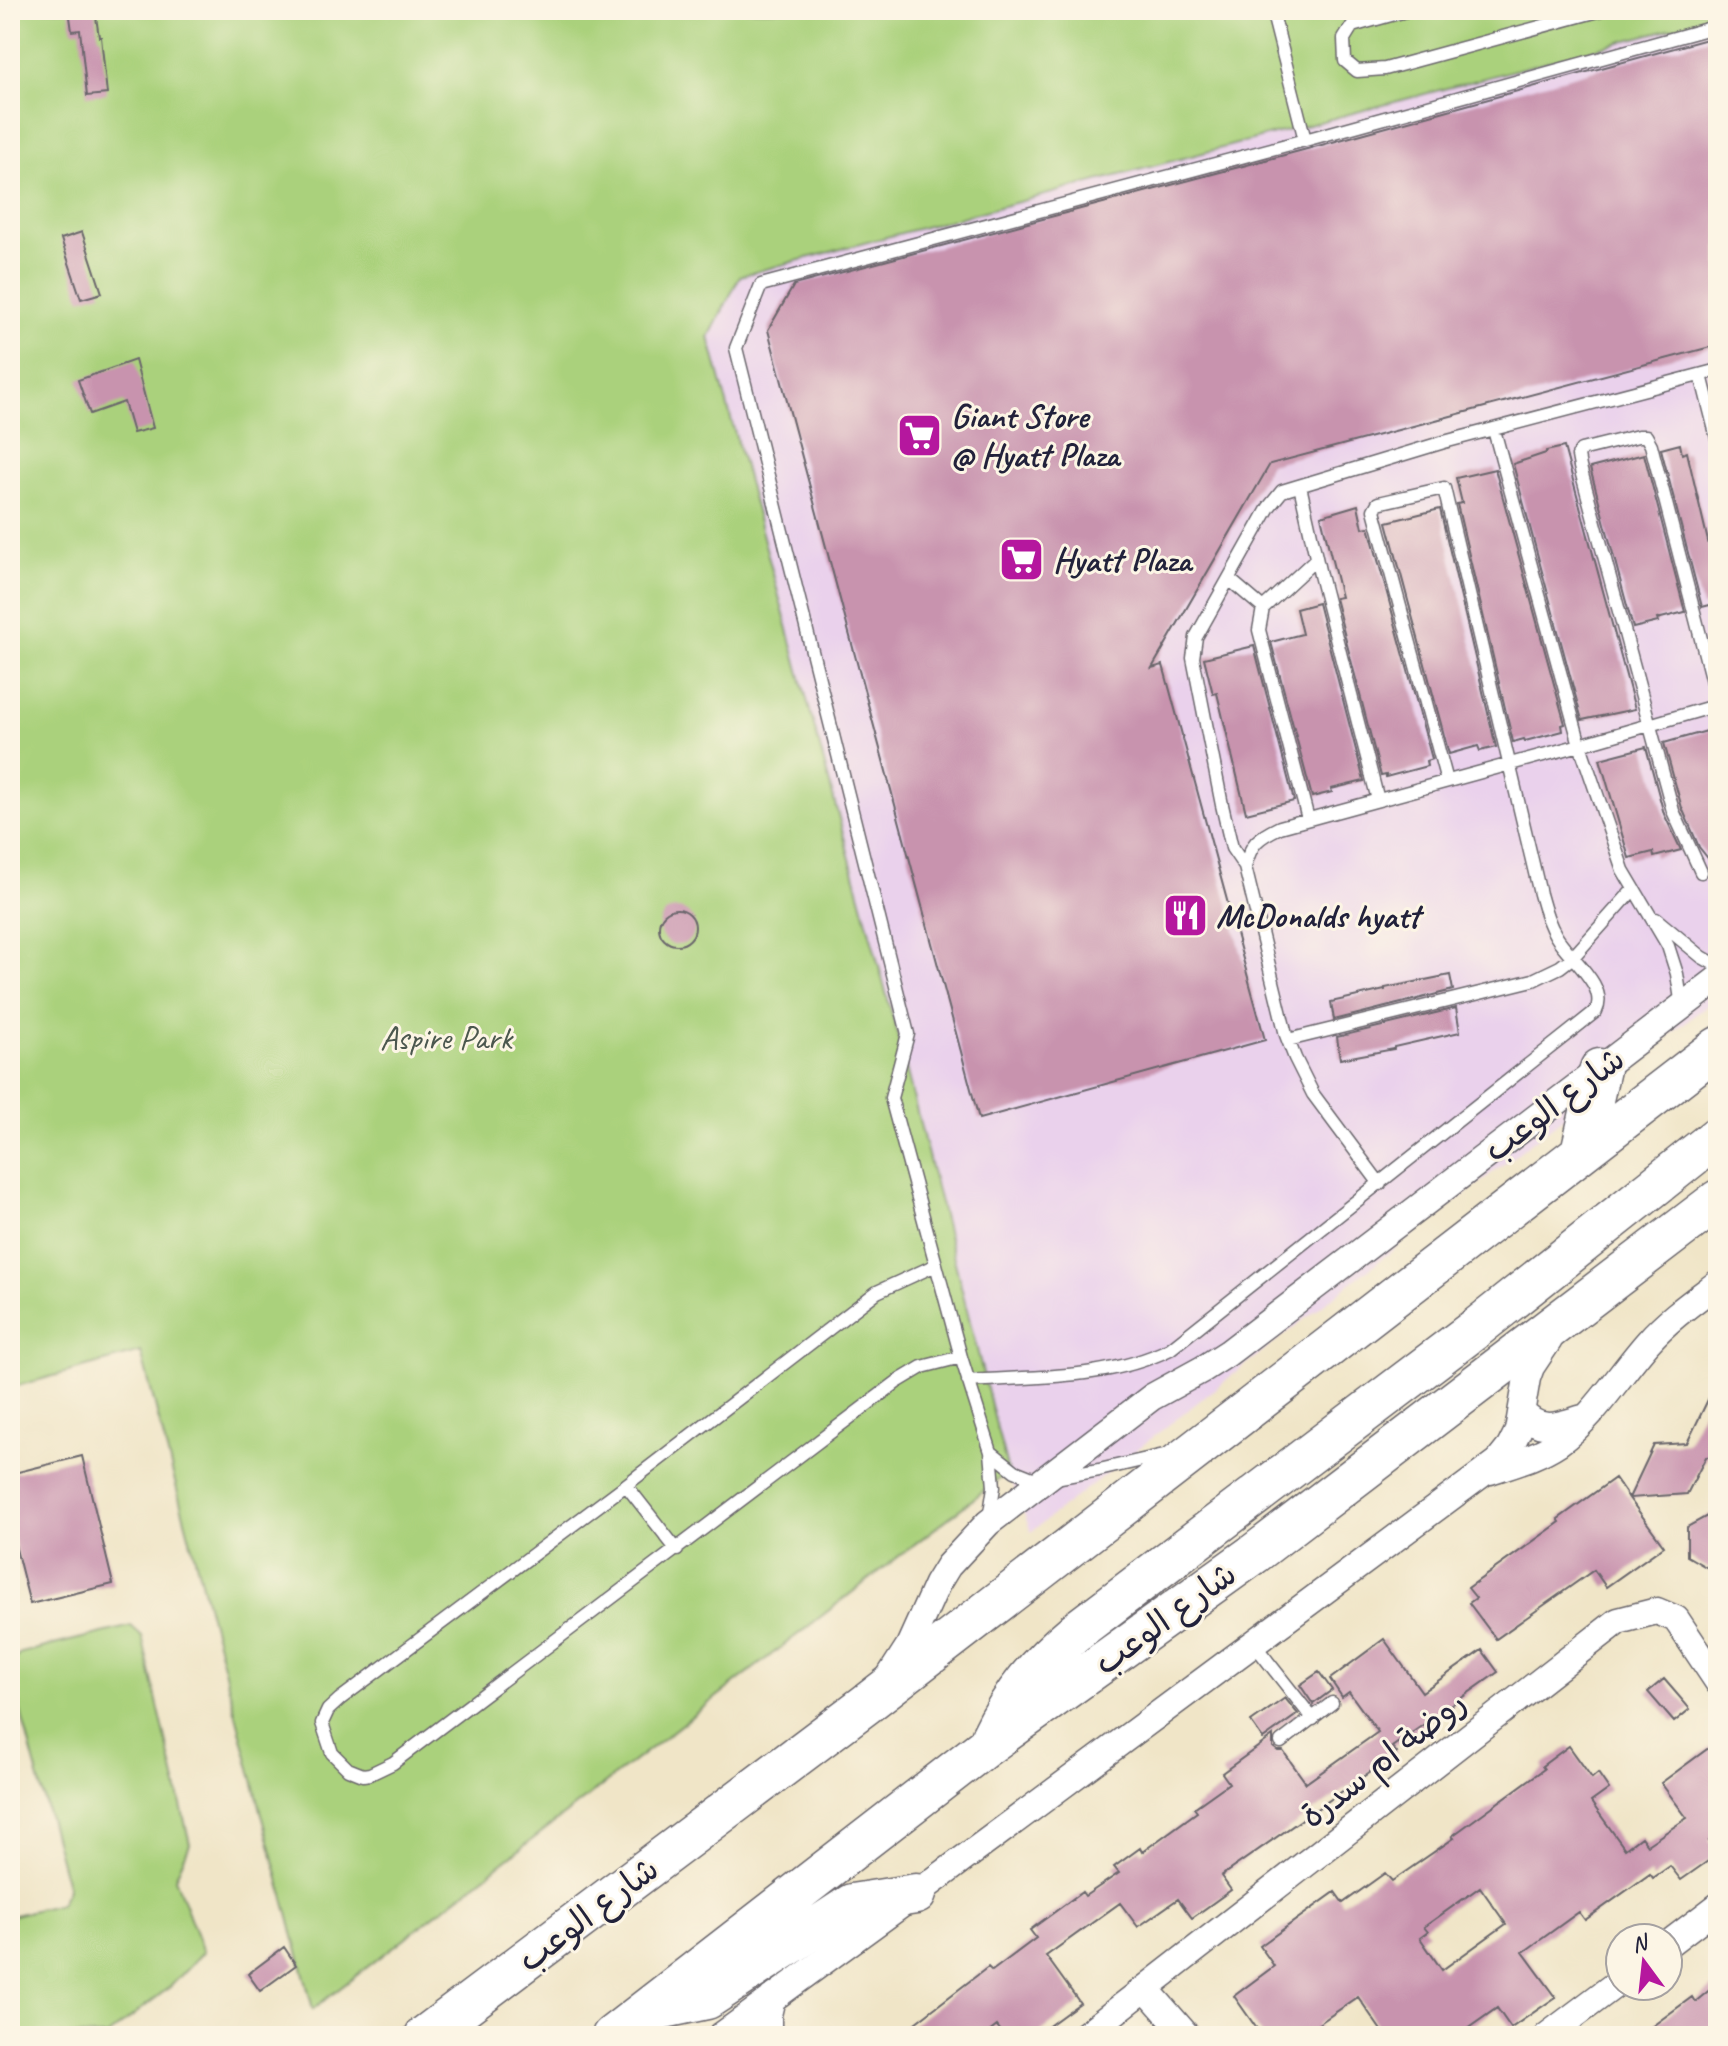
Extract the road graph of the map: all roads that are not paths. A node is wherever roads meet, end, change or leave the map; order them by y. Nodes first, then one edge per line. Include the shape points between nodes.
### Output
1 (1272, 10) edge
2 (1409, 10) edge
3 (1602, 10) edge
4 (1718, 26) edge
5 (1305, 140) junction
6 (1718, 370) edge
7 (1701, 375) junction
8 (1494, 430) junction
9 (1718, 442) edge
10 (1300, 486) junction
11 (1316, 559) junction
12 (1229, 579) junction
13 (1263, 608) junction
14 (1718, 705) edge
15 (1649, 724) junction
16 (1580, 745) junction
17 (1510, 763) junction
18 (1447, 781) junction
19 (1378, 800) junction
20 (1308, 819) junction
21 (1245, 867) junction
22 (1701, 872) dead end
23 (1633, 890) junction
24 (1650, 914) junction
25 (1573, 957) junction
26 (1718, 966) edge
27 (1718, 979) edge
28 (1682, 1006) junction
29 (1288, 1040) junction
30 (1718, 1047) edge
31 (1600, 1069) junction
32 (1718, 1108) edge
33 (1718, 1136) edge
34 (1581, 1152) junction
35 (1380, 1184) junction
36 (1718, 1200) edge
37 (936, 1265) junction
38 (1718, 1283) edge
39 (1571, 1312) junction
40 (1475, 1329) junction
41 (961, 1357) junction
42 (968, 1381) junction
43 (1522, 1412) junction
44 (1586, 1417) junction
45 (1206, 1444) junction
46 (991, 1452) junction
47 (1483, 1474) junction
48 (1044, 1480) junction
49 (626, 1485) junction
50 (988, 1523) junction
51 (677, 1550) junction
52 (1254, 1644) junction
53 (1718, 1682) edge
54 (1332, 1703) dead end
55 (865, 1705) junction
56 (1313, 1719) junction
57 (1281, 1742) dead end
58 (985, 1747) junction
59 (916, 1894) junction
60 (1718, 1906) edge
61 (1684, 1932) edge
62 (1146, 1989) junction
63 (1604, 1993) edge
64 (772, 1998) junction
65 (644, 2013) junction
66 (425, 2036) edge
67 (612, 2036) edge
68 (721, 2036) edge
69 (768, 2036) edge
70 (1084, 2036) edge
71 (1187, 2036) edge
72 (1547, 2036) edge

1 - 5 lane
2 - 3 lane via 1352,26 1344,39 1345,61 1357,71 1385,69
4 - 5 lane
5 - 37 lane via 761,285 736,348 908,1034 891,1098
6 - 7 lane
7 - 8 lane
7 - 9 lane
8 - 10 lane
8 - 16 lane
10 - 11 lane
10 - 12 lane via 1282,491 1269,507
11 - 13 lane
11 - 19 lane
12 - 13 lane
12 - 21 lane via 1196,637 1193,658 1228,833
13 - 20 lane via 1259,630
14 - 15 lane
14 - 15 lane via 1651,445 1646,436 1638,436 1581,450 1580,467
15 - 16 lane
15 - 22 lane via 1673,811
16 - 17 lane
16 - 23 lane
17 - 18 lane
17 - 18 lane via 1444,488 1378,503 1376,521
17 - 25 lane via 1546,915
18 - 19 lane
19 - 20 lane
20 - 21 lane via 1260,837
21 - 29 lane
23 - 24 lane
23 - 25 lane
24 - 26 lane
24 - 28 lane via 1673,960
25 - 29 lane via 1533,980
25 - 35 lane via 1598,991 1596,1011
27 - 28 street, شارع الوعب
28 - 31 street, شارع الوعب
29 - 35 lane via 1313,1094
30 - 34 main road, شارع الوعب
31 - 34 main road
31 - 48 street, شارع الوعب via 1228,1353 1152,1397
32 - 40 main road via 1533,1252 1511,1274
33 - 40 main road
34 - 45 main road, شارع الوعب
35 - 42 lane via 1152,1358 1096,1372
36 - 39 main road, شارع الوعب
37 - 41 lane
37 - 49 lane via 877,1292
38 - 44 street via 1651,1338
39 - 43 street via 1531,1367
39 - 58 main road, شارع الوعب via 1254,1554
40 - 58 main road via 1075,1632 1022,1684
41 - 42 lane
41 - 51 lane via 922,1367 897,1382
42 - 46 lane
43 - 44 street via 1548,1427
43 - 47 street via 1510,1447
44 - 47 street via 1540,1453
45 - 48 lane
45 - 55 main road, شارع الوعب
46 - 48 lane via 1015,1471
46 - 50 lane via 994,1487
47 - 52 street
48 - 50 street, شارع الوعب
49 - 51 lane
49 - 51 lane via 340,1699 322,1723 332,1753 363,1775 393,1763
50 - 55 street, شارع الوعب via 948,1566 896,1668
52 - 56 lane
52 - 59 street
53 - 62 street, روضة ام سدرة via 1676,1619 1657,1611 1618,1621
54 - 56 lane
55 - 66 main road, شارع الوعب
56 - 57 lane
58 - 65 main road, شارع الوعب
59 - 64 street
59 - 65 main road via 852,1904 707,1999
60 - 61 street
62 - 70 street, روضة ام سدرة
62 - 71 street
63 - 72 street
64 - 68 street
64 - 69 street
65 - 67 main road, شارع الوعب

